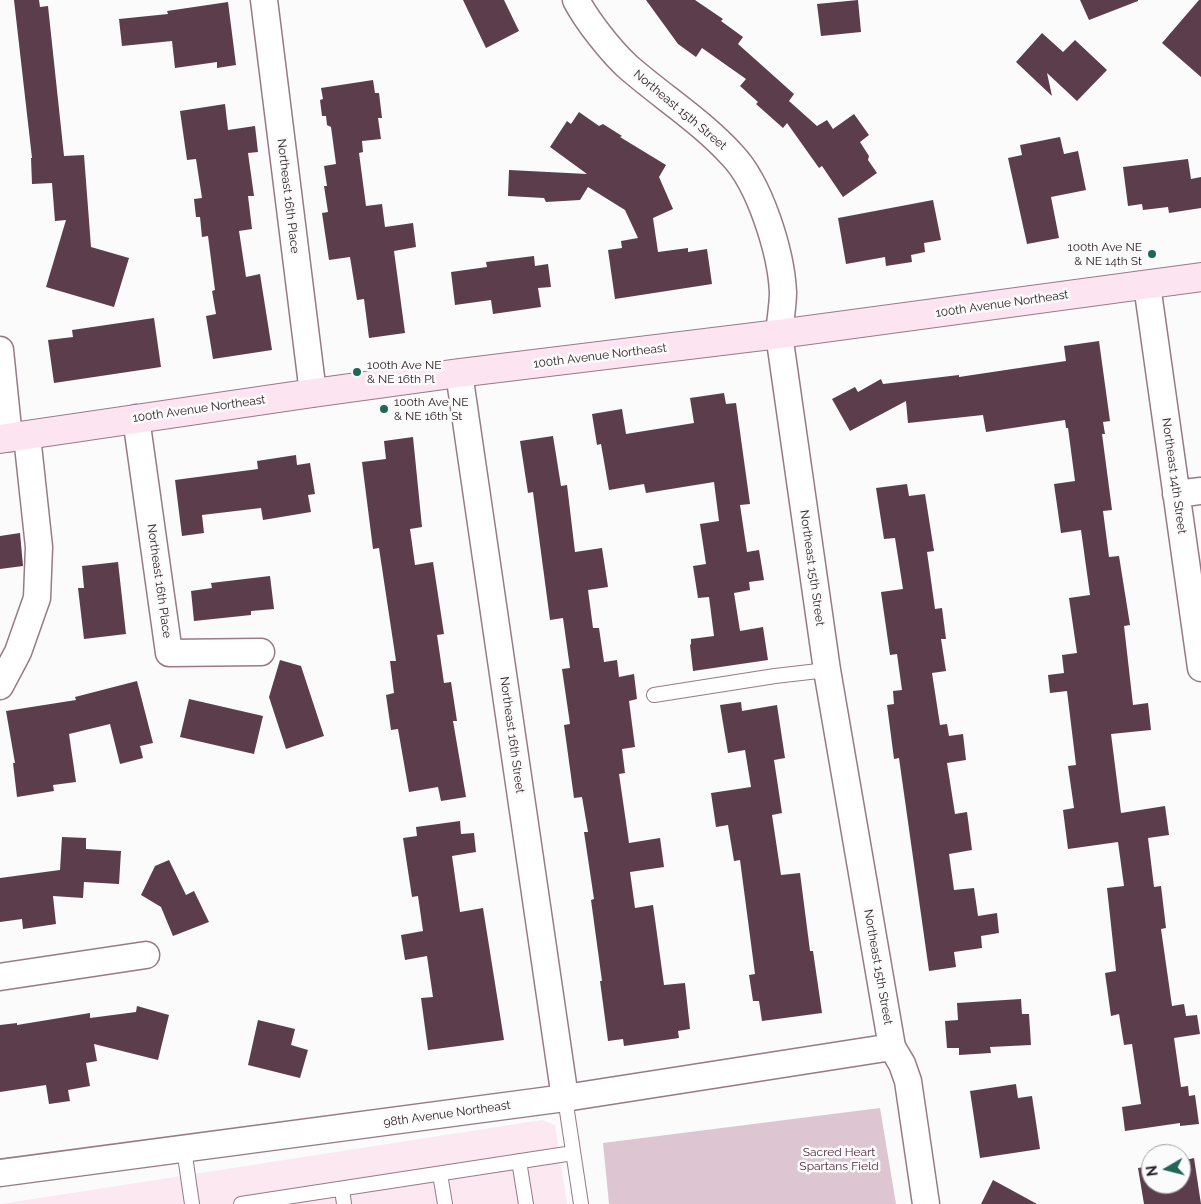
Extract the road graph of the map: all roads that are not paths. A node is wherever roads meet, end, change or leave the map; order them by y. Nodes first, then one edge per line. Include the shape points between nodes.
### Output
1 (264, 0) edge
2 (576, 0) edge
3 (1201, 277) edge
4 (1147, 284) junction
5 (779, 334) junction
6 (0, 350) edge
7 (459, 373) junction
8 (312, 392) junction
9 (136, 418) junction
10 (12, 438) edge
11 (1188, 493) edge
12 (261, 652) dead end
13 (1201, 668) edge
14 (827, 670) junction
15 (0, 686) edge
16 (654, 695) dead end
17 (146, 955) dead end
18 (0, 977) edge
19 (892, 1047) junction
20 (565, 1098) junction
21 (184, 1149) junction
22 (573, 1153) junction
23 (519, 1161) junction
24 (0, 1173) edge
25 (440, 1174) junction
26 (342, 1189) junction
27 (250, 1203) edge
28 (192, 1204) edge
29 (344, 1204) edge
30 (445, 1204) edge
31 (526, 1204) edge
32 (581, 1204) edge
33 (926, 1204) edge

1 - 8 street, Northeast 16th Place
2 - 5 street, Northeast 15th Street via 597,31 626,64 733,155 752,183 777,257 783,293
3 - 4 street, 100th Avenue Northeast
4 - 5 street, 100th Avenue Northeast
4 - 11 street, Northeast 14th Street
5 - 7 street, 100th Avenue Northeast
5 - 14 street, Northeast 15th Street
6 - 10 street
7 - 8 street, 100th Avenue Northeast
7 - 20 street, Northeast 16th Street
8 - 9 street, 100th Avenue Northeast
9 - 10 street, 100th Avenue Northeast
9 - 12 street, Northeast 16th Place via 169,653
10 - 15 street via 39,547 37,598 18,652
11 - 13 street, Northeast 14th Street
14 - 16 lane
14 - 19 street, Northeast 15th Street
17 - 18 street
19 - 20 street, 98th Avenue Northeast
19 - 33 street, Northeast 15th Street via 908,1081
20 - 21 street, 98th Avenue Northeast
20 - 22 lane
21 - 24 street, 98th Avenue Northeast
21 - 28 lane
22 - 23 lane
22 - 32 lane
23 - 25 lane
23 - 31 lane
25 - 26 lane
25 - 30 lane
26 - 27 lane
26 - 29 lane

